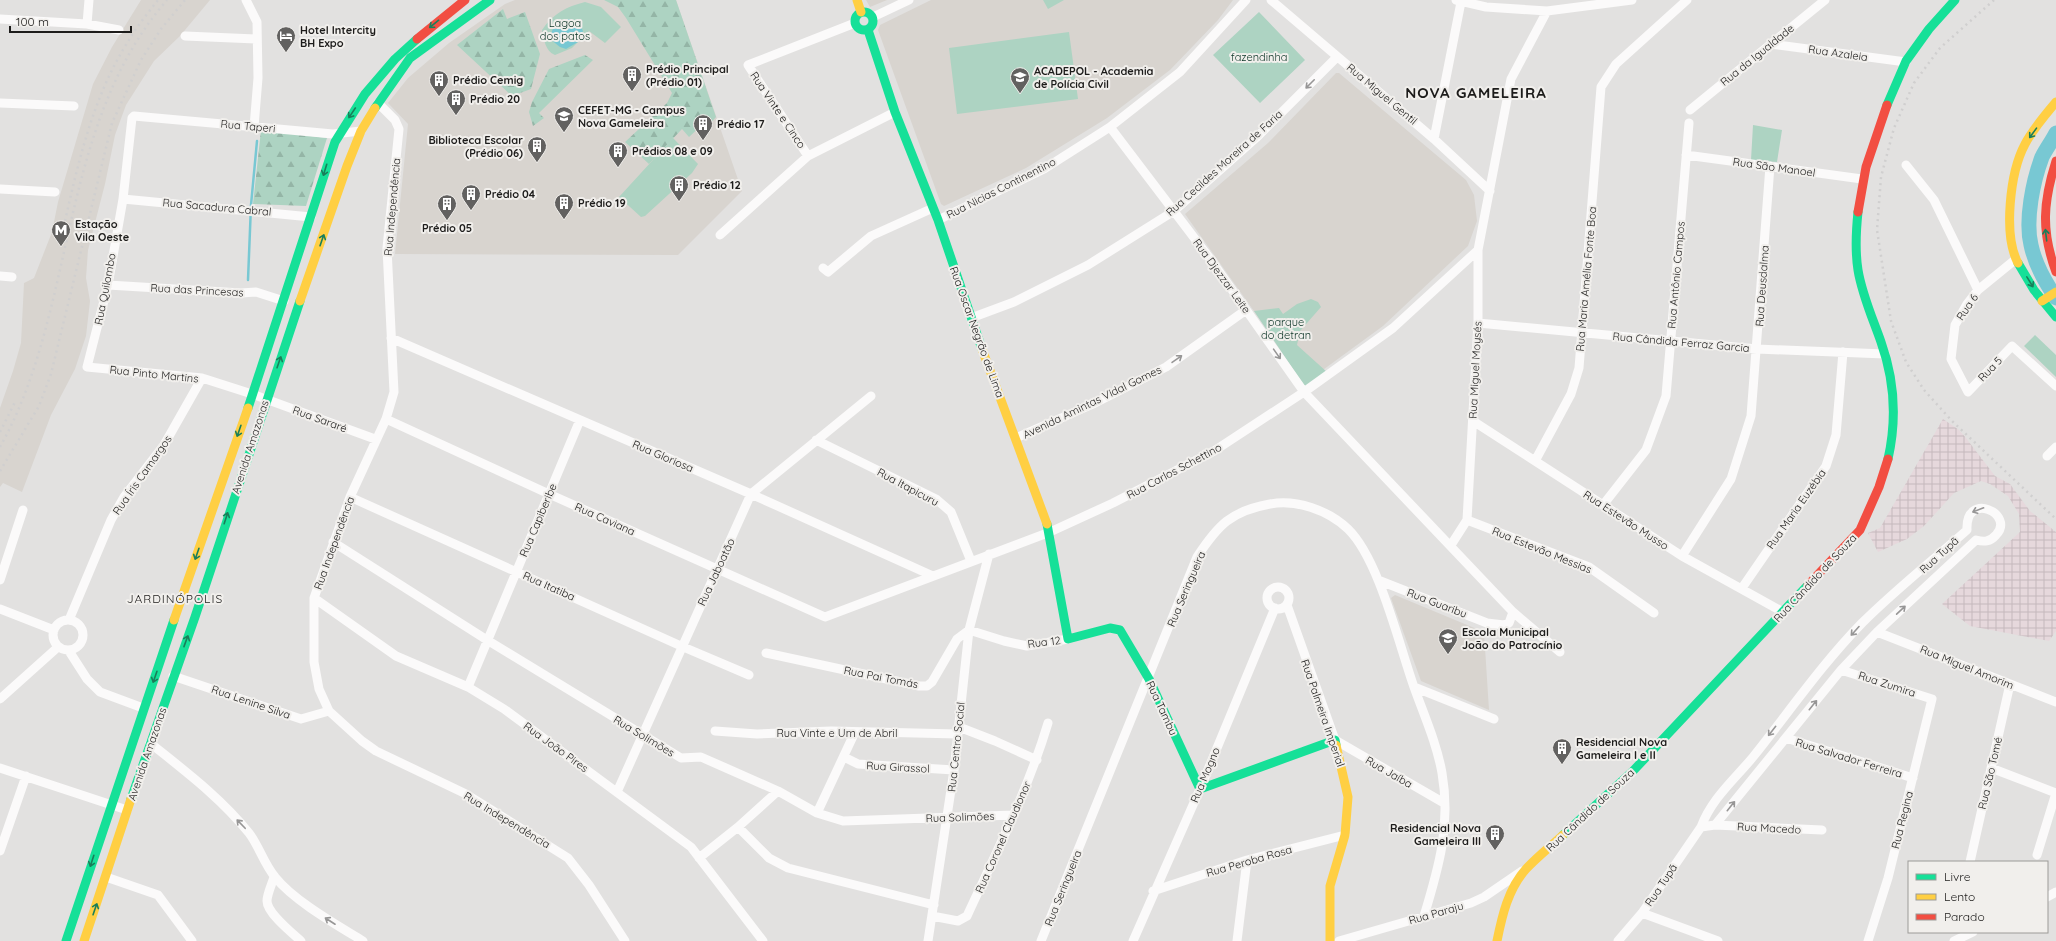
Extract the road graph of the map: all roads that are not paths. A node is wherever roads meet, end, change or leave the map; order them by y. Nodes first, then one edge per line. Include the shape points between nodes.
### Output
1 (89, 0) edge
2 (246, 0) edge
3 (465, 0) edge
4 (490, 0) edge
5 (857, 0) edge
6 (909, 0) edge
7 (1246, 0) edge
8 (1271, 0) edge
9 (1632, 0) edge
10 (1687, 0) edge
11 (1824, 0) edge
12 (1955, 0) edge
13 (1458, 1) edge
14 (1547, 11) junction
15 (861, 12) junction
16 (873, 18) junction
17 (0, 19) edge
18 (855, 23) junction
19 (87, 24) junction
20 (119, 30) dead end
21 (868, 30) junction
22 (185, 36) dead end
23 (257, 39) junction
24 (1771, 44) junction
25 (1337, 57) junction
26 (1906, 62) junction
27 (2056, 102) edge
28 (0, 103) edge
29 (378, 103) junction
30 (74, 106) dead end
31 (1690, 110) dead end
32 (895, 112) junction
33 (134, 116) joint
34 (1689, 123) dead end
35 (254, 127) junction
36 (1110, 127) junction
37 (361, 131) junction
38 (339, 133) junction
39 (1434, 139) junction
40 (1686, 155) junction
41 (808, 156) junction
42 (2056, 161) edge
43 (1906, 165) dead end
44 (1770, 166) junction
45 (1862, 179) junction
46 (0, 189) edge
47 (1490, 191) junction
48 (55, 192) dead end
49 (123, 199) junction
50 (933, 208) junction
51 (1174, 211) junction
52 (311, 217) junction
53 (938, 220) junction
54 (720, 235) dead end
55 (1478, 250) junction
56 (2016, 259) junction
57 (823, 268) dead end
58 (2056, 272) edge
59 (0, 276) edge
60 (12, 277) dead end
61 (108, 285) junction
62 (1978, 290) junction
63 (2056, 292) edge
64 (2044, 300) junction
65 (284, 301) junction
66 (1246, 310) junction
67 (2056, 317) edge
68 (971, 318) junction
69 (1478, 323) junction
70 (1582, 334) junction
71 (391, 338) junction
72 (1671, 341) junction
73 (1757, 349) junction
74 (1843, 352) junction
75 (1885, 354) junction
76 (87, 367) joint
77 (202, 378) junction
78 (2056, 386) edge
79 (1304, 392) junction
80 (1968, 392) joint
81 (252, 394) junction
82 (871, 396) dead end
83 (266, 399) junction
84 (386, 419) junction
85 (580, 420) junction
86 (1473, 421) junction
87 (1016, 438) junction
88 (375, 439) junction
89 (816, 440) junction
90 (2056, 447) edge
91 (2047, 456) dead end
92 (1535, 461) junction
93 (549, 494) junction
94 (751, 494) junction
95 (350, 497) junction
96 (1604, 505) junction
97 (23, 510) dead end
98 (1467, 520) junction
99 (1050, 532) junction
100 (333, 542) junction
101 (1451, 545) junction
102 (989, 554) junction
103 (1682, 556) junction
104 (972, 561) junction
105 (718, 569) junction
106 (515, 571) junction
107 (933, 576) junction
108 (0, 580) edge
109 (1378, 580) junction
110 (1742, 588) junction
111 (314, 598) junction
112 (1287, 605) junction
113 (1275, 608) junction
114 (0, 609) edge
115 (1513, 612) junction
116 (1783, 612) junction
117 (1654, 613) dead end
118 (825, 617) joint
119 (69, 620) junction
120 (54, 630) junction
121 (969, 630) junction
122 (1120, 630) joint
123 (1877, 632) junction
124 (1068, 639) junction
125 (487, 640) junction
126 (58, 646) junction
127 (681, 646) junction
128 (69, 651) junction
129 (1560, 652) dead end
130 (766, 653) dead end
131 (1841, 670) junction
132 (749, 675) dead end
133 (173, 676) junction
134 (1149, 679) junction
135 (2010, 684) junction
136 (468, 687) junction
137 (1414, 687) junction
138 (0, 699) edge
139 (1932, 699) joint
140 (2056, 702) edge
141 (143, 708) junction
142 (329, 711) junction
143 (1494, 719) dead end
144 (1048, 723) dead end
145 (715, 731) dead end
146 (958, 731) junction
147 (855, 732) junction
148 (642, 735) junction
149 (1786, 738) junction
150 (1335, 740) junction
151 (150, 743) junction
152 (844, 757) junction
153 (1037, 760) junction
154 (0, 768) edge
155 (1991, 768) junction
156 (954, 770) junction
157 (26, 776) junction
158 (1913, 778) junction
159 (1200, 788) junction
160 (778, 791) junction
161 (617, 792) junction
162 (2056, 793) edge
163 (1444, 803) junction
164 (111, 804) junction
165 (127, 810) junction
166 (816, 813) junction
167 (1014, 815) junction
168 (947, 817) junction
169 (1715, 825) junction
170 (738, 827) junction
171 (1701, 827) junction
172 (1822, 830) dead end
173 (1345, 835) junction
174 (0, 851) edge
175 (2037, 855) dead end
176 (699, 858) junction
177 (1247, 860) junction
178 (1970, 861) edge
179 (1525, 870) junction
180 (106, 877) junction
181 (274, 877) junction
182 (1153, 891) junction
183 (934, 905) junction
184 (1642, 913) junction
185 (932, 916) junction
186 (1424, 916) junction
187 (1971, 933) edge
188 (66, 941) edge
189 (84, 941) edge
190 (192, 941) edge
191 (301, 941) edge
192 (363, 941) edge
193 (625, 941) edge
194 (763, 941) edge
195 (928, 941) edge
196 (1041, 941) edge
197 (1133, 941) edge
198 (1238, 941) edge
199 (1330, 941) edge
200 (1339, 941) edge
201 (1497, 941) edge
202 (1618, 941) edge
203 (1718, 941) edge
204 (1868, 941) edge
205 (1954, 941) edge

1 - 19 street
2 - 23 street via 257,22
3 -> 38 main road, Avenida Amazonas via 433,24 395,59
4 - 29 main road, Avenida Amazonas via 410,58
5 - 15 main road
6 - 16 street
7 - 36 street, Rua Nicias Continentino via 1180,72
8 - 25 street, Rua Miguel Gentil
9 - 14 street
10 - 70 street, Rua Maria Amélia Fonte Boa via 1616,64 1601,88
11 - 24 street, Rua da Igualdade
12 - 26 main road, Rua Cândido de Souza via 1930,28
13 - 14 street via 1486,7
13 - 39 street
14 - 47 street, Rua Miguel Moysés via 1511,79
15 - 16 main road via 867,12
15 - 18 main road
16 - 21 main road
17 - 19 street
18 - 21 main road via 859,28
18 - 41 street, Rua Vinte e Cinco via 748,65
19 - 20 street
21 - 32 main road, Rua Oscar Negrão de Lima
22 - 23 street
23 - 35 street via 258,78
24 - 26 street, Rua Azaleia
24 - 31 street, Rua da Igualdade
25 - 39 street, Rua Miguel Gentil
25 -> 51 street, Rua Cecildes Moreira de Faria via 1256,138
26 - 45 main road, Rua Cândido de Souza via 1878,125
27 -> 56 main road via 2025,144 2015,173 2011,201 2011,232
28 - 30 street
29 - 37 main road, Avenida Amazonas
29 - 71 street, Rua Independência via 396,120 399,129 387,248
32 - 41 street
32 - 50 main road, Rua Oscar Negrão de Lima
33 - 35 street, Rua Taperi
33 - 49 street, Rua Quilombo
34 - 40 street, Rua Antônio Campos
35 - 38 street, Rua Taperi
36 - 51 street, Rua Djezzar Leite
36 - 53 street, Rua Nicias Continentino via 1044,169
37 - 38 street, Rua Taperi
83 -> 37 main road, Avenida Amazonas
38 -> 52 main road, Avenida Amazonas
39 - 47 street, Rua Miguel Gentil
40 - 44 street, Rua São Manoel
40 - 72 street, Rua Antônio Campos
41 - 54 street
58 -> 42 main road via 2048,254 2043,211
43 - 62 street via 1934,200
44 - 45 street, Rua São Manoel
44 - 73 street, Rua Deusdalma
45 - 75 main road, Rua Cândido de Souza via 1856,219 1858,269 1867,306
46 - 48 street
47 - 55 street, Rua Miguel Moysés
49 - 52 street, Rua Sacadura Cabral
49 - 61 street, Rua Quilombo
50 - 53 main road, Rua Oscar Negrão de Lima
50 - 57 street, Rua Nicias Continentino via 871,236 828,272
51 - 66 street, Rua Djezzar Leite
51 - 68 street, Rua Cecildes Moreira de Faria via 1088,265 1014,302
52 - 65 main road, Avenida Amazonas
53 - 68 main road, Rua Oscar Negrão de Lima
55 - 69 street, Rua Miguel Moysés
55 - 79 street, Rua Carlos Schettino via 1393,328
56 - 62 street, Rua 6
56 -> 64 main road
59 - 60 street
61 - 65 street, Rua das Princesas via 256,292
61 - 76 street, Rua Quilombo
62 - 80 street, Rua 6 via 1966,304 1955,325 1952,342 1951,359
63 - 64 main road
64 - 67 main road
65 - 81 main road, Avenida Amazonas
66 -> 79 street, Rua Djezzar Leite
87 -> 66 street, Avenida Amintas Vidal Gomes via 1093,404 1166,367
68 - 87 main road, Rua Oscar Negrão de Lima
69 - 70 street, Rua Cândida Ferraz Garcia
69 - 86 street, Rua Miguel Moysés
70 - 72 street, Rua Cândida Ferraz Garcia
70 - 92 street, Rua Maria Amélia Fonte Boa via 1578,368 1571,394
71 - 84 street, Rua Independência via 394,392
71 - 85 street, Rua Gloriosa
72 - 73 street, Rua Cândida Ferraz Garcia
72 - 96 street, Rua Antônio Campos via 1666,396 1646,450
73 - 74 street, Rua Cândida Ferraz Garcia
73 - 103 street, Rua Deusdalma via 1751,416 1739,457 1731,479
74 - 75 street, Rua Cândida Ferraz Garcia
74 - 110 street, Rua Maria Euzébia via 1836,435 1826,466
75 - 116 main road, Rua Cândido de Souza via 1895,395 1893,444 1869,512 1860,530
76 - 77 street, Rua Pinto Martins
77 - 81 street, Rua Pinto Martins
77 - 119 street, Rua Íris Camargos via 164,445 124,496 111,520
78 - 80 street, Rua 5 via 2012,346
79 - 99 street, Rua Carlos Schettino via 1214,451 1114,503
79 - 101 street, Rua Djezzar Leite via 1437,534
81 - 83 street, Rua Pinto Martins
81 -> 141 main road, Avenida Amazonas
82 - 89 street, Rua Jaboatão
83 - 88 street, Rua Sararé
133 -> 83 main road, Avenida Amazonas via 195,617
84 - 88 street, Rua Independência
84 - 93 street, Rua Caviana
85 - 93 street, Rua Capiberibe
85 - 94 street, Rua Gloriosa
86 - 92 street, Rua Estevão Musso
86 - 98 street, Rua Miguel Moysés
87 - 99 main road, Rua Oscar Negrão de Lima
88 - 95 street, Rua Independência
89 - 94 street, Rua Jaboatão
89 - 104 street, Rua Itapicuru via 936,499 951,512
90 - 91 street
92 - 96 street, Rua Estevão Musso
93 - 105 street, Rua Caviana
93 - 106 street, Rua Capiberibe
94 - 105 street, Rua Jaboatão
94 - 107 street, Rua Gloriosa
95 - 100 street, Rua Independência
95 - 106 street, Rua Itatiba
96 - 103 street, Rua Estevão Musso
97 - 108 street
98 - 101 street, Rua Miguel Moysés
98 - 117 street, Rua Estevão Messias via 1589,567
99 - 102 street, Rua Carlos Schettino
99 - 124 main road, Rua Oscar Negrão de Lima
100 - 111 street, Rua Independência
100 - 125 street, Rua Solimões
101 - 115 street, Rua Djezzar Leite
102 - 104 street, Rua Carlos Schettino
102 - 121 street, Rua Centro Social
103 - 110 street, Rua Estevão Musso
104 - 107 street, Rua Carlos Schettino
105 - 118 street, Rua Caviana
105 - 127 street, Rua Jaboatão
106 - 125 street, Rua Capiberibe
106 - 127 street, Rua Itatiba
107 - 118 street, Rua Carlos Schettino
109 - 115 street, Rua Guaribu via 1487,623 1509,623
109 - 134 street, Rua Seringueira via 1361,546 1348,529 1328,514 1282,502 1255,507 1225,520 1197,557
109 - 137 street, Rua Seringueira
110 - 116 street, Rua Estevão Musso
111 - 136 street, Rua João Pires via 396,656
111 - 142 street, Rua Independência via 314,662 319,689
112 - 113 street
112 - 113 street via 1289,594 1284,588 1277,587 1270,590 1267,597 1269,604
112 - 150 street, Rua Palmeira Imperial
113 - 159 street, Rua Mogno
114 - 120 street
115 - 129 street, Rua Djezzar Leite
116 - 179 main road, Rua Cândido de Souza via 1633,771
119 - 120 street via 59,623
119 - 128 street via 82,628 84,637 79,647
120 - 126 street via 54,640
121 - 124 street, Rua 12 via 1027,646
121 - 130 street, Rua Pai Tomás via 957,639 932,682 927,686 906,684
121 - 146 street, Rua Centro Social
122 - 124 main road, Rua 12 via 1110,628
122 - 134 main road, Rua Tambu
123 - 131 street, Rua Tupã
123 - 135 street, Rua Miguel Amorim
123 -> 171 street, Rua Tupã via 1976,540 1984,542 1992,539 1998,533 1999,517 1985,508 1977,509 1970,514 1966,522 1967,530 1863,622 1721,792 1707,812
125 - 136 street, Rua Capiberibe
125 - 148 street, Rua Solimões
126 - 128 street
126 - 138 street
127 - 132 street, Rua Itatiba
127 - 148 street, Rua Jaboatão
128 - 141 street via 87,679 100,692
131 - 139 street, Rua Zumira
149 -> 131 street, Rua Tupã
133 - 142 street, Rua Lenine Silva via 301,719
133 - 151 main road, Avenida Amazonas
134 - 159 main road, Rua Tambu
134 - 196 street, Rua Seringueira
135 - 140 street, Rua Miguel Amorim
135 - 155 street, Rua São Tomé
136 - 161 street, Rua João Pires via 504,709
137 - 143 street
137 - 163 street, Rua Seringueira via 1442,774
139 - 158 street, Rua Regina
141 - 164 main road, Avenida Amazonas
142 - 193 street, Rua Independência via 376,751 466,794 568,858 590,885
144 - 153 street, Rua Coronel Claudionor
145 - 147 street, Rua Vinte e Um de Abril via 757,734
146 - 147 street, Rua Vinte e Um de Abril
146 - 153 street, Rua Vinte e Um de Abril via 995,740
146 - 156 street, Rua Centro Social
147 - 152 street
148 - 160 street, Rua Solimões via 681,758 701,757
148 - 161 street, Rua Jaboatão
149 - 158 street, Rua Salvador Ferreira
169 -> 149 street, Rua Tupã
150 - 159 main road
150 - 163 street, Rua Jaíba
150 - 173 main road, Rua Palmeira Imperial via 1348,797
151 - 165 main road, Avenida Amazonas
181 -> 151 street via 249,833 207,789
152 - 156 street, Rua Girassol via 858,764
152 - 166 street
153 - 167 street, Rua Coronel Claudionor
154 - 157 street
155 - 162 street
155 - 178 street, Rua São Tomé
156 - 168 street, Rua Centro Social
157 - 164 street
157 - 174 street
158 - 204 street, Rua Regina via 1888,878
159 - 182 street, Rua Mogno
160 - 166 street, Rua Solimões
160 - 170 street
161 - 176 street, Rua João Pires via 691,847
162 - 175 street
163 - 186 street, Rua Seringueira via 1446,825 1443,846
164 - 165 street
164 -> 188 main road, Avenida Amazonas
165 - 180 main road, Avenida Amazonas
166 - 168 street, Rua Solimões via 843,821
167 - 168 street, Rua Solimões
167 - 185 street, Rua Coronel Claudionor via 967,916 958,921
168 - 183 street, Rua Centro Social
169 - 171 street
169 - 172 street, Rua Macedo
170 - 176 street
170 - 183 street via 769,858 788,868
171 - 184 street, Rua Tupã
173 - 177 street, Rua Peroba Rosa
173 - 199 main road, Rua Palmeira Imperial via 1330,886
176 - 194 street, Rua João Pires
177 - 182 street, Rua Peroba Rosa
177 - 198 street
179 - 186 street, Rua Paraju via 1484,898
179 - 201 main road, Rua Cândido de Souza via 1511,891
189 -> 180 main road, Avenida Amazonas
180 - 190 street via 158,895
181 - 191 street via 266,900 267,905 280,922
192 -> 181 street via 328,920
182 - 197 street, Rua Mogno
183 - 185 street, Rua Centro Social
184 - 202 street, Rua Tupã
184 - 203 street
185 - 195 street, Rua Centro Social
186 - 200 street, Rua Paraju
187 - 205 street

